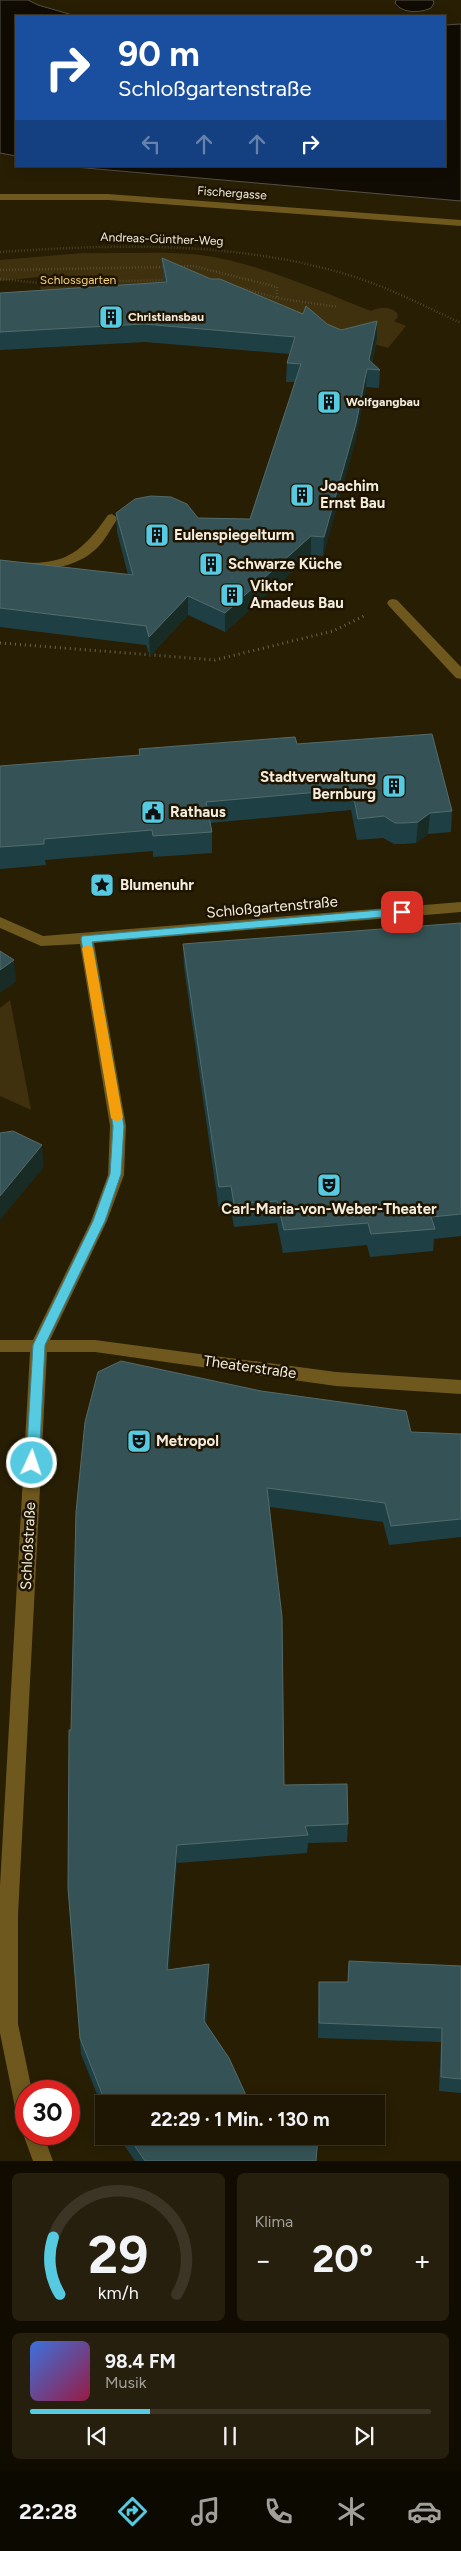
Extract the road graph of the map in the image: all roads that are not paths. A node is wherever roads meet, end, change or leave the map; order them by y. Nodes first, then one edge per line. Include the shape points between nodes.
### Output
1 (0, 197) edge
2 (461, 223) edge
3 (112, 518) dead end
4 (0, 565) edge
5 (393, 603) road end
6 (461, 675) edge
7 (461, 907) edge
8 (0, 922) edge
9 (86, 939) junction
10 (39, 1345) junction
11 (0, 1346) edge
12 (461, 1387) edge
13 (19, 2080) edge
14 (38, 2145) edge
15 (43, 2161) edge

1 - 2 street, Fischergasse via 108,197
3 - 4 street via 91,546 74,558 43,566
5 - 6 street
7 - 9 street, Schloßgartenstraße
8 - 9 street via 41,941
9 - 10 street, Schloßstraße via 118,1126 116,1174 99,1221
10 - 11 street, Theaterstraße
10 - 12 street, Theaterstraße via 95,1346 336,1379
10 - 13 street, Schloßstraße via 8,1915 8,2024
14 - 15 street

